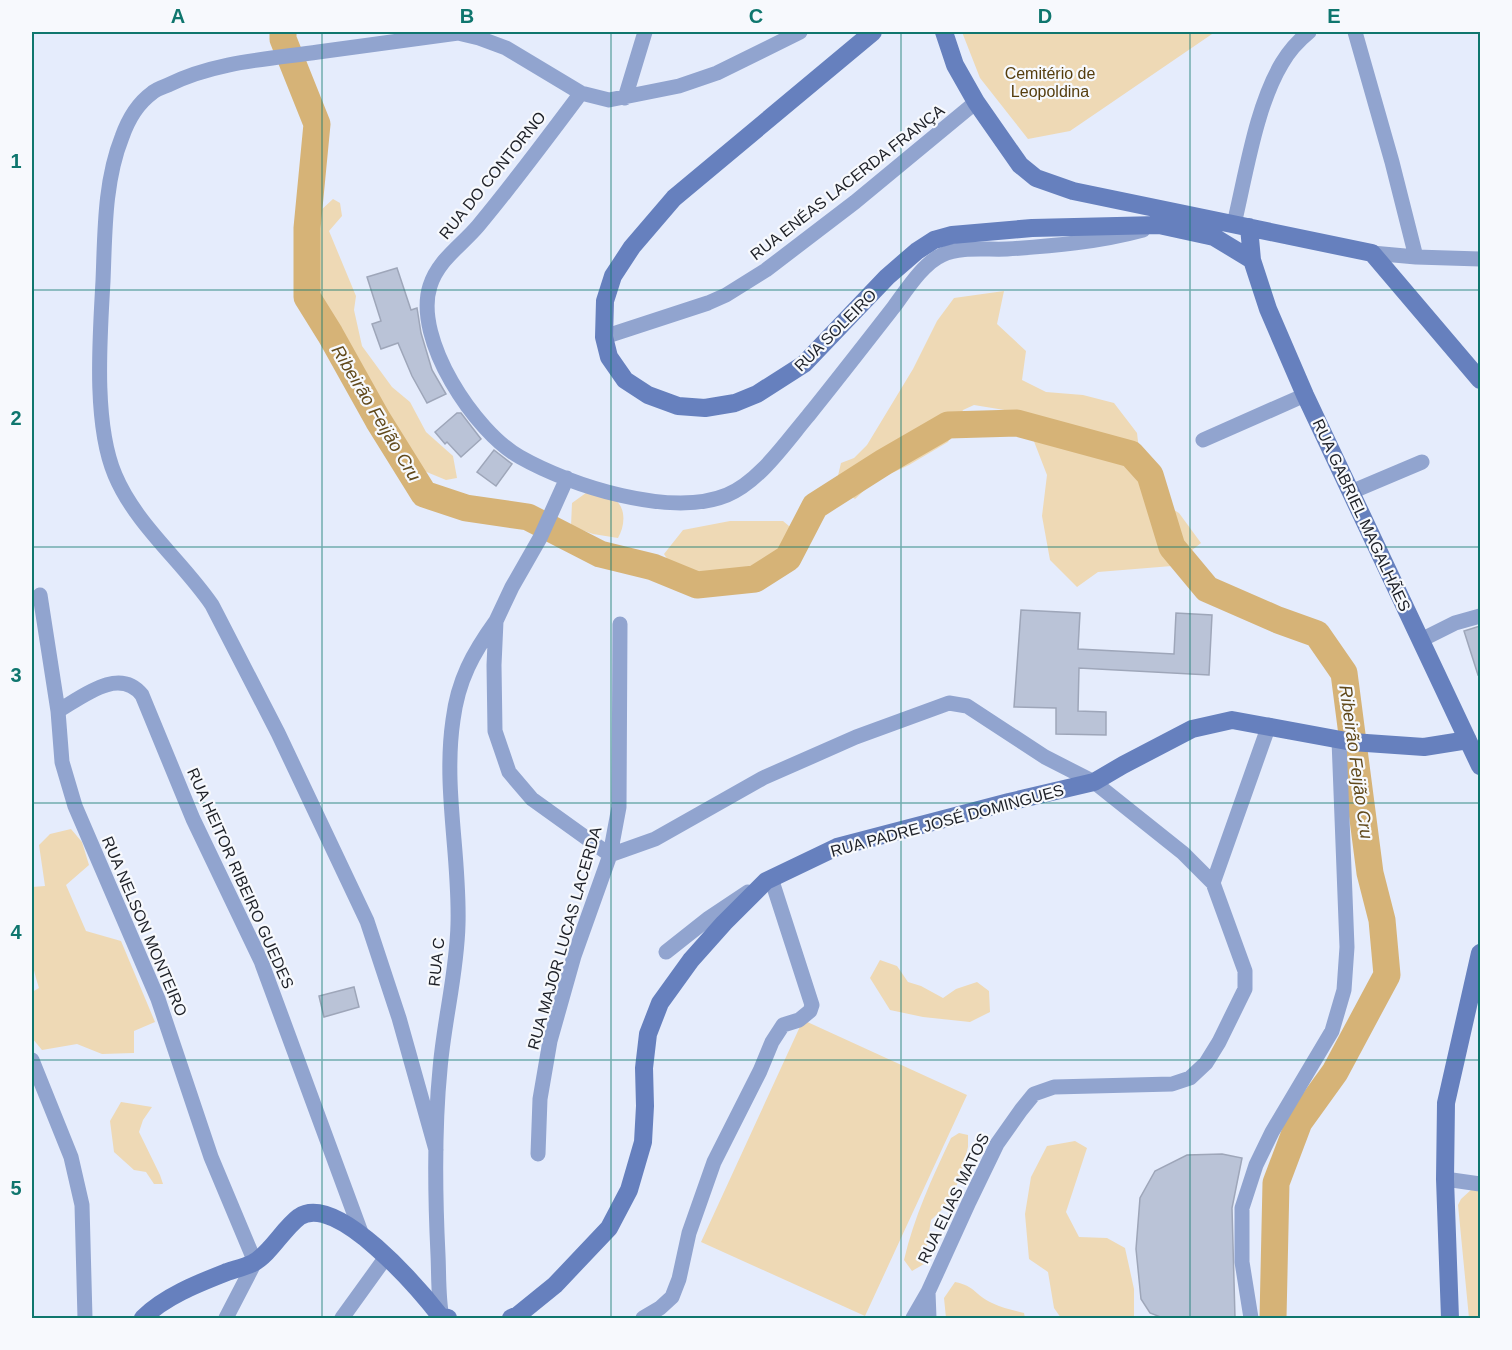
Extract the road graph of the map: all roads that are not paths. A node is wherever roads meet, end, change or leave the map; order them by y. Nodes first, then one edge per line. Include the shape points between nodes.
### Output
1 (458, 32) edge
2 (645, 32) edge
3 (800, 32) edge
4 (873, 32) edge
5 (944, 32) edge
6 (1309, 32) edge
7 (1355, 32) edge
8 (360, 38) edge
9 (581, 93) junction
10 (625, 98) junction
11 (976, 102) junction
12 (1159, 225) junction
13 (1241, 225) junction
14 (1372, 253) junction
15 (1416, 256) junction
16 (1480, 259) edge
17 (1252, 260) junction
18 (604, 337) junction
19 (1480, 380) edge
20 (1305, 395) junction
21 (1203, 440) dead end
22 (1422, 462) dead end
23 (567, 478) junction
24 (1351, 492) junction
25 (40, 595) dead end
26 (1480, 616) edge
27 (496, 621) junction
28 (620, 624) dead end
29 (1421, 640) junction
30 (58, 711) junction
31 (1269, 726) junction
32 (1468, 740) junction
33 (1346, 741) junction
34 (1480, 766) edge
35 (1094, 782) junction
36 (610, 855) junction
37 (768, 880) junction
38 (1213, 883) junction
39 (666, 952) dead end
40 (1480, 952) edge
41 (32, 1060) edge
42 (436, 1150) junction
43 (538, 1154) dead end
44 (1445, 1179) junction
45 (1480, 1184) edge
46 (362, 1235) junction
47 (386, 1257) junction
48 (255, 1262) junction
49 (928, 1292) junction
50 (345, 1317) edge
51 (85, 1318) edge
52 (143, 1318) edge
53 (226, 1318) edge
54 (444, 1318) edge
55 (512, 1318) edge
56 (643, 1318) edge
57 (913, 1318) edge
58 (929, 1318) edge
59 (1251, 1318) edge
60 (1450, 1318) edge

1 - 8 street
1 - 9 street via 506,48
2 - 10 street
3 - 10 street via 717,73
4 - 18 street, RUA SOLEIRO via 667,206 613,276 605,301
5 - 11 street via 955,65
6 - 13 street via 1287,55 1262,110
7 - 15 street
8 - 42 street via 184,77 153,92 133,112 110,181 99,359 103,426 114,473 124,493 218,614 367,921
9 - 10 street via 609,100
9 - 23 street, RUA DO CONTORNO via 476,228 438,267 426,309 442,367 478,419 518,456
11 - 13 street via 1020,165 1036,178 1073,190
11 - 18 street, RUA ENÉAS LACERDA FRANÇA via 766,270 708,303
12 - 17 street, RUA SOLEIRO via 1214,237
12 - 18 street, RUA SOLEIRO via 1032,228 934,240 887,277 804,364 735,403 705,408 678,406 648,395 625,380 609,357
12 - 23 street, RUA DO CONTORNO via 1111,239 942,255 910,286 763,471 729,495 671,504 621,495
13 - 14 street
13 - 17 street, RUA GABRIEL MAGALHÃES
14 - 15 street
14 - 19 street
15 - 16 street
17 - 20 street, RUA GABRIEL MAGALHÃES via 1268,309
20 - 21 street
20 - 24 street, RUA GABRIEL MAGALHÃES
22 - 24 street
23 - 27 street
24 - 29 street, RUA GABRIEL MAGALHÃES
25 - 30 street, RUA NELSON MONTEIRO
26 - 29 street
27 - 36 street via 495,731 509,772 532,799
27 - 42 street, RUA C via 462,677 453,718 449,774 458,926 440,1068
28 - 36 street, RUA MAJOR LUCAS LACERDA via 619,807
29 - 32 street, RUA GABRIEL MAGALHÃES
30 - 46 street, RUA HEITOR RIBEIRO GUEDES via 114,682 135,686 142,695 193,819 261,961
30 - 48 street, RUA NELSON MONTEIRO via 62,762 75,806 158,999 211,1157
31 - 33 street, RUA PADRE JOSÉ DOMINGUES
31 - 35 street, RUA PADRE JOSÉ DOMINGUES via 1232,720 1192,729
31 - 38 street
32 - 33 street, RUA PADRE JOSÉ DOMINGUES via 1424,747
32 - 34 street, RUA GABRIEL MAGALHÃES
33 - 59 street via 1344,990 1332,1031 1272,1132 1242,1208 1242,1262
35 - 36 street, RUA ELIAS MATOS via 1045,757 967,706 949,703 856,737 763,778 655,839
35 - 37 street, RUA PADRE JOSÉ DOMINGUES via 837,847
35 - 38 street, RUA ELIAS MATOS via 1183,853
36 - 43 street, RUA MAJOR LUCAS LACERDA via 574,956 550,1041 540,1099
37 - 39 street
37 - 55 street, RUA PADRE JOSÉ DOMINGUES via 724,922 660,1003 648,1034 643,1142 629,1190 609,1227 555,1286
37 - 56 street via 812,1005 799,1020 783,1025 772,1042 714,1162 672,1297
38 - 49 street, RUA ELIAS MATOS via 1245,971 1245,989 1206,1063 1190,1078 1172,1084 1054,1087 1034,1094 997,1144
40 - 44 street via 1446,1103
41 - 51 street via 71,1157 82,1205
42 - 54 street, RUA C
44 - 45 street
44 - 60 street
46 - 47 street
46 - 48 street via 327,1214 311,1212 299,1217
47 - 50 street
47 - 54 street
48 - 52 street via 188,1289
48 - 53 street
49 - 57 street
49 - 58 street, RUA ELIAS MATOS

